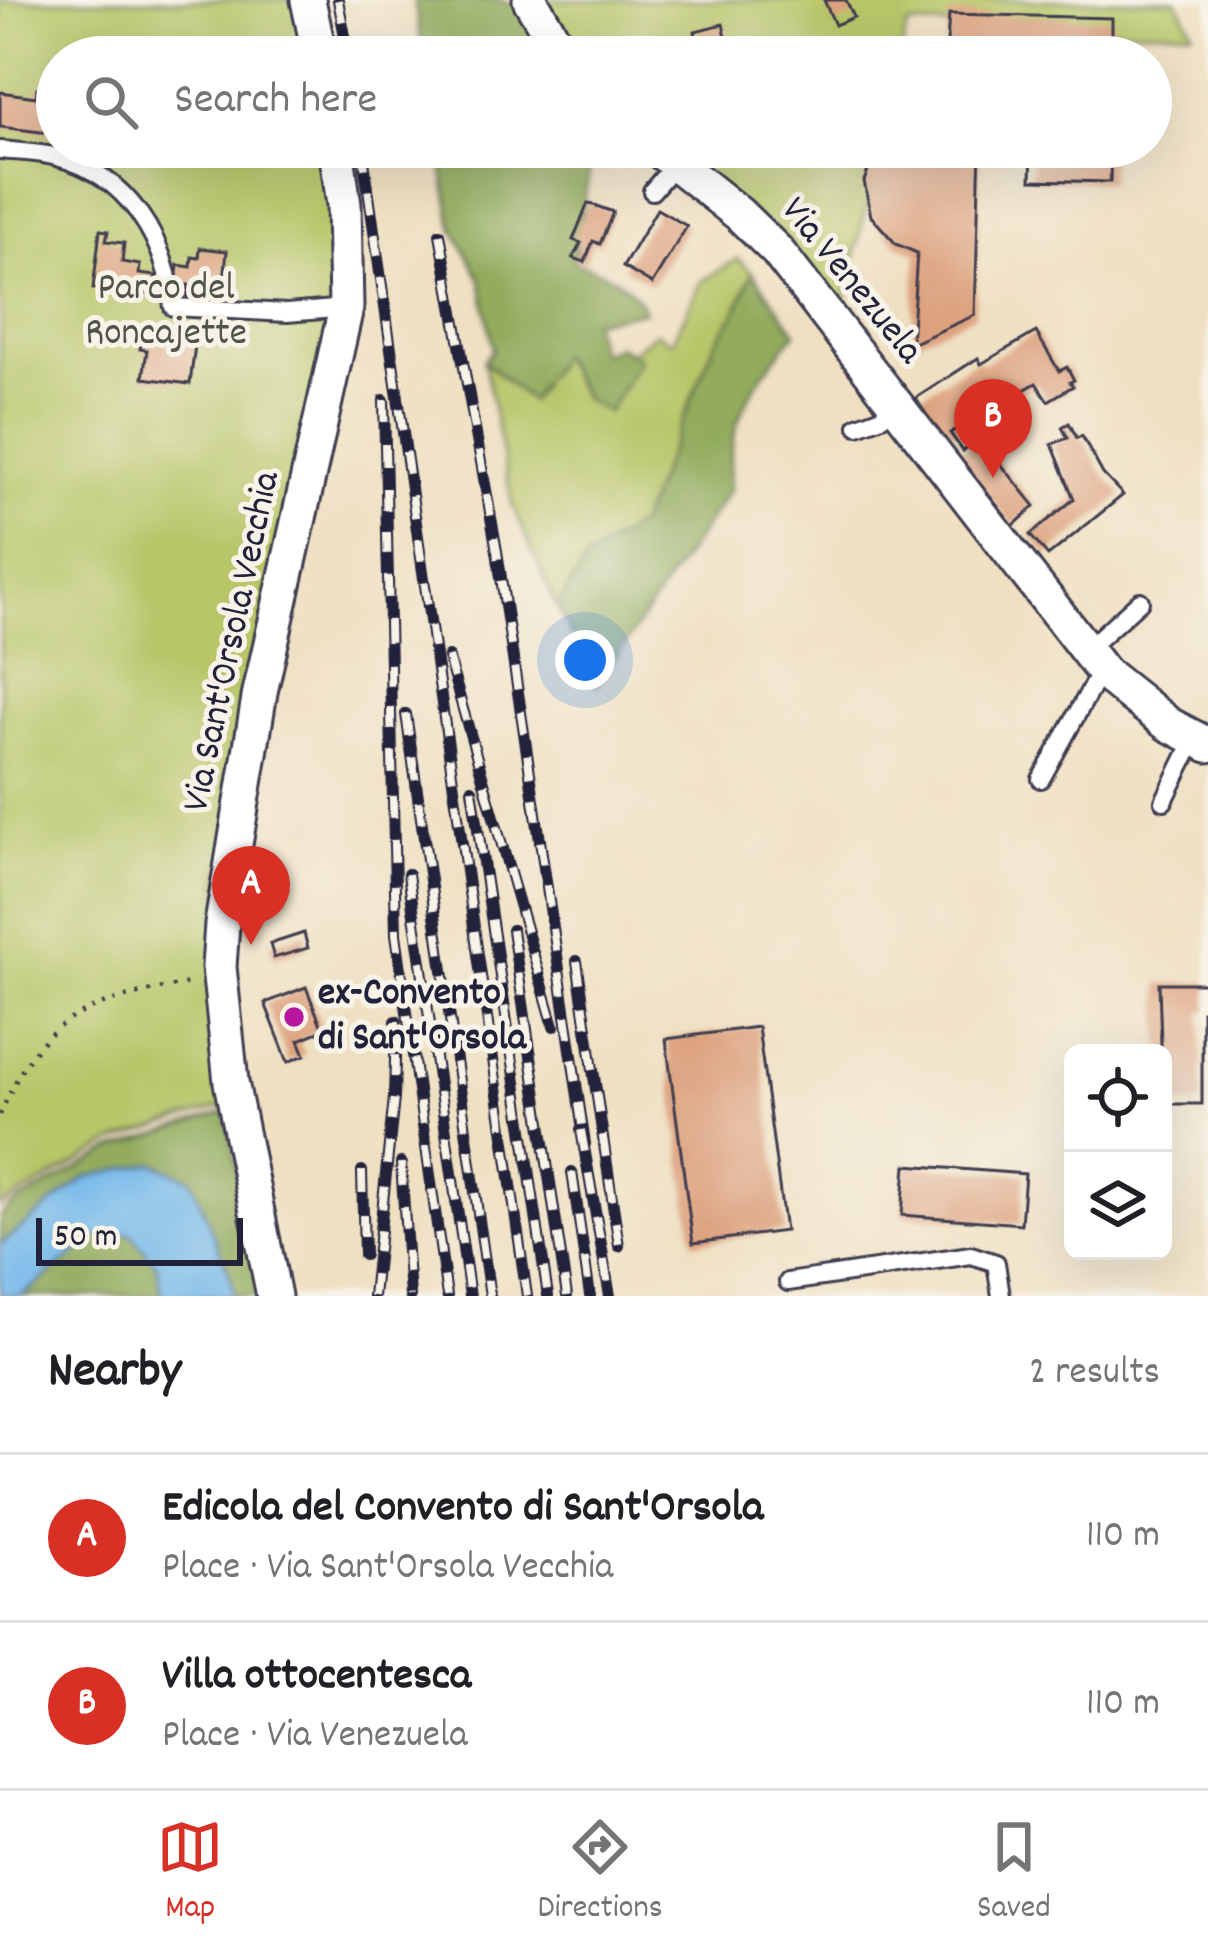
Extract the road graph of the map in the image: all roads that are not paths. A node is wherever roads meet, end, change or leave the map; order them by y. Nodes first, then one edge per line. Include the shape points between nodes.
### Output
1 (308, 0) edge
2 (530, 0) edge
3 (316, 36) edge
4 (551, 36) edge
5 (0, 150) edge
6 (36, 155) edge
7 (81, 168) edge
8 (339, 168) edge
9 (661, 168) edge
10 (680, 168) edge
11 (652, 191) dead end
12 (346, 308) junction
13 (892, 400) junction
14 (858, 426) dead end
15 (1140, 601) dead end
16 (1095, 662) junction
17 (1201, 742) edge
18 (1041, 779) dead end
19 (1164, 801) dead end
20 (788, 1282) dead end
21 (274, 1296) edge
22 (1001, 1296) edge

1 - 3 street
2 - 4 street
5 - 6 lane
7 - 12 lane via 141,211 170,272 173,307 287,314
8 - 12 street, Via Sant'Orsola Vecchia
9 - 11 lane
10 - 13 street, Via Venezuela via 777,251
12 - 21 street, Via Sant'Orsola Vecchia via 260,692 222,924 231,1082
13 - 14 lane via 882,417
13 - 16 street, Via Venezuela
15 - 16 lane
16 - 17 street, Via Venezuela
16 - 18 lane via 1094,683
17 - 19 lane
20 - 22 lane via 971,1255 995,1263

